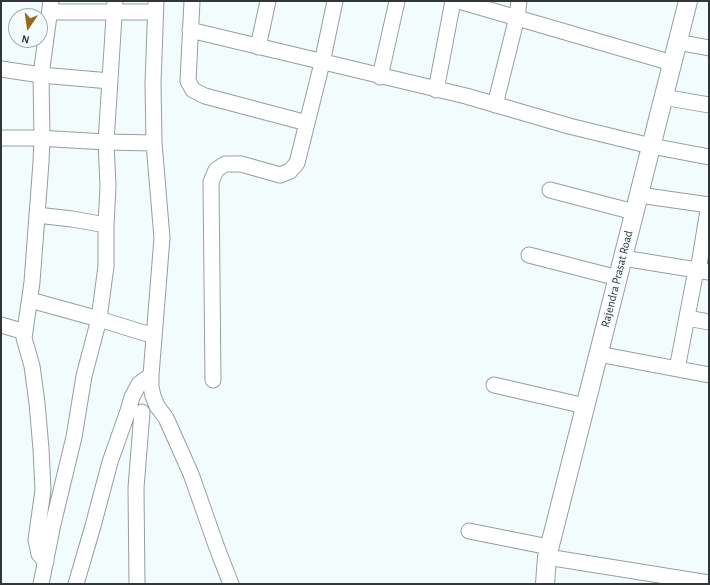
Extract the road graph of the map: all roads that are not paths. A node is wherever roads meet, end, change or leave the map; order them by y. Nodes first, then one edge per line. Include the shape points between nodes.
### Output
1 (192, 1) edge
2 (268, 1) edge
3 (335, 1) edge
4 (397, 1) edge
5 (453, 1) edge
6 (459, 1) edge
7 (519, 1) edge
8 (688, 1) edge
9 (50, 6) edge
10 (114, 7) edge
11 (155, 7) edge
12 (516, 17) junction
13 (190, 30) junction
14 (677, 42) junction
15 (258, 47) junction
16 (709, 48) edge
17 (322, 63) junction
18 (672, 63) junction
19 (1, 68) edge
20 (41, 75) junction
21 (380, 77) junction
22 (110, 82) junction
23 (436, 90) junction
24 (663, 97) junction
25 (495, 105) junction
26 (709, 105) edge
27 (307, 123) junction
28 (1, 138) edge
29 (42, 138) junction
30 (106, 142) junction
31 (154, 143) junction
32 (651, 146) junction
33 (709, 157) edge
34 (550, 190) dead end
35 (636, 203) junction
36 (709, 205) edge
37 (37, 215) junction
38 (106, 225) junction
39 (529, 255) dead end
40 (623, 258) junction
41 (701, 271) edge
42 (618, 278) junction
43 (30, 300) junction
44 (687, 318) junction
45 (99, 319) junction
46 (709, 322) edge
47 (1, 325) edge
48 (25, 332) junction
49 (154, 336) junction
50 (598, 354) junction
51 (677, 369) junction
52 (151, 375) junction
53 (709, 375) edge
54 (213, 380) dead end
55 (494, 385) dead end
56 (157, 406) junction
57 (585, 406) junction
58 (136, 408) junction
59 (469, 531) dead end
60 (548, 552) junction
61 (46, 562) junction
62 (709, 583) edge
63 (41, 584) edge
64 (76, 584) edge
65 (137, 584) edge
66 (231, 584) edge
67 (545, 584) edge

1 - 13 street
2 - 15 street
3 - 17 street
4 - 21 street
5 - 23 street
6 - 12 street
7 - 12 street
8 - 14 street, Rajendra Prasat Road
9 - 10 street
9 - 20 street
10 - 11 street
10 - 22 street
11 - 31 street
12 - 18 street
12 - 25 street
13 - 15 street
13 - 27 street via 188,81 193,90 205,96
14 - 16 street
14 - 18 street, Rajendra Prasat Road
15 - 17 street
17 - 21 street
17 - 27 street
18 - 24 street, Rajendra Prasat Road
19 - 20 street
20 - 22 street
20 - 29 street
21 - 23 street
22 - 30 street
23 - 25 street
24 - 26 street
24 - 32 street, Rajendra Prasat Road
25 - 32 street
27 - 54 street via 297,163 290,171 280,175 241,164 225,164 216,170 211,182
28 - 29 street
29 - 30 street
29 - 37 street
30 - 31 street
30 - 38 street
31 - 49 street via 162,238
32 - 33 street
32 - 35 street, Rajendra Prasat Road
34 - 35 street
35 - 36 street
35 - 40 street, Rajendra Prasat Road
36 - 41 street
37 - 38 street
37 - 43 street
38 - 45 street via 106,266
39 - 42 street
40 - 41 street
40 - 42 street, Rajendra Prasat Road
41 - 44 street
42 - 50 street, Rajendra Prasat Road
43 - 45 street
43 - 48 street
44 - 46 street
44 - 51 street
45 - 49 street
45 - 61 street via 84,376 74,437
47 - 48 street
48 - 61 street via 37,403 43,490 36,540 39,554
49 - 52 street
50 - 51 street
50 - 57 street, Rajendra Prasat Road
51 - 53 street
52 - 56 street via 153,396
52 - 58 street via 135,390
55 - 57 street
56 - 58 street
56 - 66 street via 166,418 192,474
57 - 60 street, Rajendra Prasat Road
58 - 64 street via 110,462
58 - 65 street
59 - 60 street
60 - 62 street
60 - 67 street, Rajendra Prasat Road
61 - 63 street

